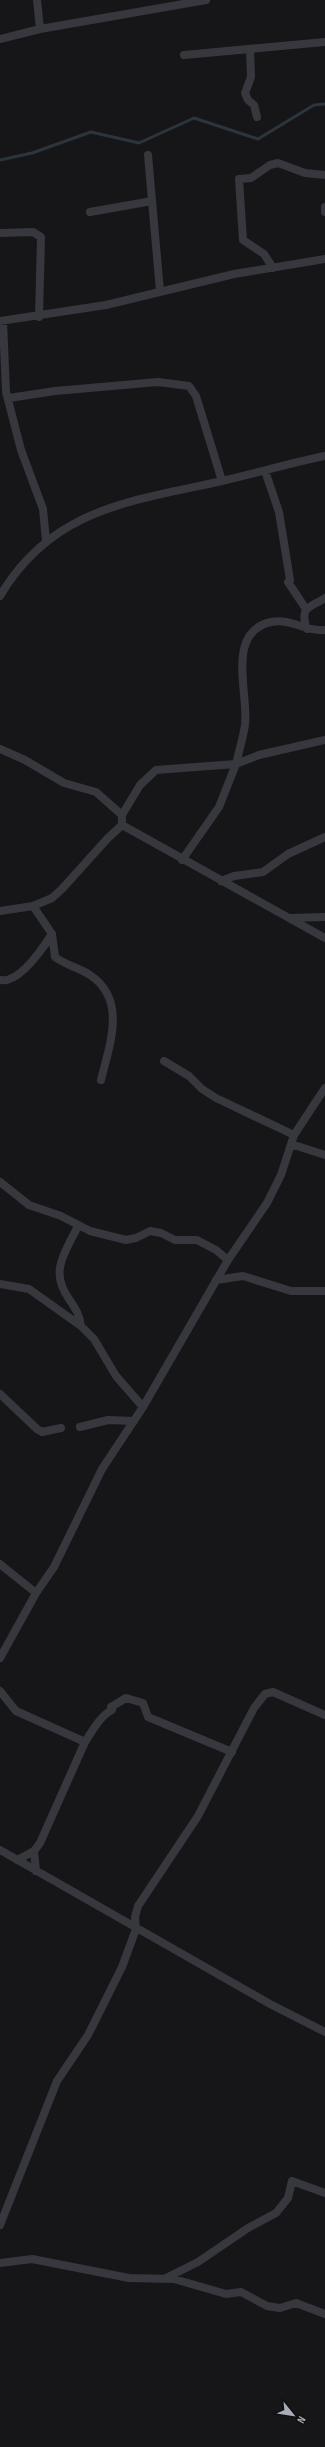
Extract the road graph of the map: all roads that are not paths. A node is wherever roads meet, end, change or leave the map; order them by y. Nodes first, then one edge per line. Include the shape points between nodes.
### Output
1 (37, 0) edge
2 (206, 0) edge
3 (40, 29) junction
4 (0, 39) edge
5 (325, 42) edge
6 (250, 49) junction
7 (184, 55) dead end
8 (257, 117) dead end
9 (148, 155) dead end
10 (325, 174) edge
11 (152, 200) junction
12 (325, 207) edge
13 (90, 212) dead end
14 (325, 212) edge
15 (0, 233) edge
16 (325, 259) edge
17 (273, 268) junction
18 (160, 291) junction
19 (39, 317) junction
20 (1, 321) edge
21 (5, 394) edge
22 (325, 456) edge
23 (265, 471) junction
24 (222, 481) junction
25 (46, 541) junction
26 (0, 596) edge
27 (325, 598) edge
28 (306, 609) junction
29 (307, 629) junction
30 (325, 630) edge
31 (325, 740) edge
32 (0, 749) edge
33 (236, 764) junction
34 (122, 815) junction
35 (122, 825) junction
36 (325, 837) edge
37 (182, 860) junction
38 (222, 881) junction
39 (33, 906) junction
40 (0, 912) edge
41 (325, 917) edge
42 (290, 918) junction
43 (52, 934) junction
44 (325, 938) edge
45 (0, 980) edge
46 (164, 1061) dead end
47 (101, 1080) dead end
48 (325, 1088) edge
49 (294, 1135) junction
50 (290, 1144) junction
51 (325, 1154) edge
52 (0, 1182) edge
53 (78, 1226) junction
54 (228, 1260) junction
55 (216, 1280) junction
56 (0, 1284) edge
57 (325, 1291) edge
58 (81, 1326) junction
59 (0, 1394) edge
60 (143, 1407) junction
61 (134, 1421) junction
62 (80, 1427) dead end
63 (61, 1428) dead end
64 (0, 1564) edge
65 (36, 1593) junction
66 (0, 1658) edge
67 (0, 1691) edge
68 (325, 1715) edge
69 (85, 1742) junction
70 (232, 1752) junction
71 (0, 1850) edge
72 (34, 1851) junction
73 (17, 1860) junction
74 (36, 1871) junction
75 (136, 1929) junction
76 (325, 2032) edge
77 (325, 2194) edge
78 (0, 2225) edge
79 (0, 2263) edge
80 (163, 2280) junction
81 (324, 2314) edge

1 - 3 street
2 - 3 street
3 - 4 street
5 - 6 street
6 - 7 street
6 - 8 street via 251,77 245,93 254,105
9 - 11 street
10 - 17 street via 305,173 278,163 270,165 251,178 239,179 243,240 264,254
11 - 13 street
11 - 18 street
12 - 14 street
15 - 19 street via 33,232 41,237
16 - 17 street
17 - 18 street
18 - 19 street via 106,305
19 - 20 street
20 - 21 street
21 - 24 street via 158,382 189,386 196,396
21 - 25 street via 21,450 43,509
22 - 23 street via 287,463
23 - 24 street
23 - 28 street via 279,512 290,580 288,582
24 - 25 street via 128,501 61,530
25 - 26 street via 12,576
27 - 28 street
28 - 29 street via 304,613
29 - 30 street
29 - 33 street via 292,623 270,622 251,632 247,639 243,660 245,724
31 - 33 street via 253,756
32 - 34 street via 25,760 64,783 96,792
33 - 34 street via 156,770 140,785
33 - 37 street via 219,807
34 - 35 street
35 - 37 street
35 - 39 street via 106,839 62,889 52,898
36 - 38 street via 288,854 263,872 234,876
37 - 38 street
38 - 42 street
39 - 40 street
39 - 43 street
41 - 42 street
42 - 44 street
43 - 45 street via 32,962 16,976
43 - 47 street via 55,956 97,981 112,1005 114,1024
46 - 49 street via 189,1076 216,1098
48 - 49 street
49 - 50 street
50 - 51 street
50 - 54 street via 276,1186
52 - 53 street via 29,1205 61,1216
53 - 54 street via 126,1240 150,1231 175,1240 197,1240
53 - 58 street via 58,1273 61,1288 79,1315
54 - 55 street
55 - 57 street via 244,1276 291,1291
55 - 60 street
56 - 58 street via 29,1289
58 - 60 street via 94,1340 116,1376
59 - 63 street via 42,1432
60 - 61 street
61 - 62 street via 102,1421
61 - 65 street via 102,1469 54,1567
64 - 65 street
65 - 66 street
67 - 69 street via 16,1711
68 - 70 street via 280,1693 267,1692 254,1708
69 - 70 street via 104,1715 112,1710 111,1707 126,1698 143,1703 148,1717
69 - 72 street via 45,1834
70 - 75 street via 198,1816 138,1906 135,1917
71 - 73 street
72 - 73 street
72 - 74 street
73 - 74 street
74 - 75 street
75 - 76 street
75 - 78 street via 108,1999 57,2081
77 - 80 street via 292,2181 288,2198 276,2213 248,2228 198,2262
79 - 80 street via 32,2259 129,2278
80 - 81 street via 197,2284 226,2294 241,2292 267,2306 280,2308 296,2303

